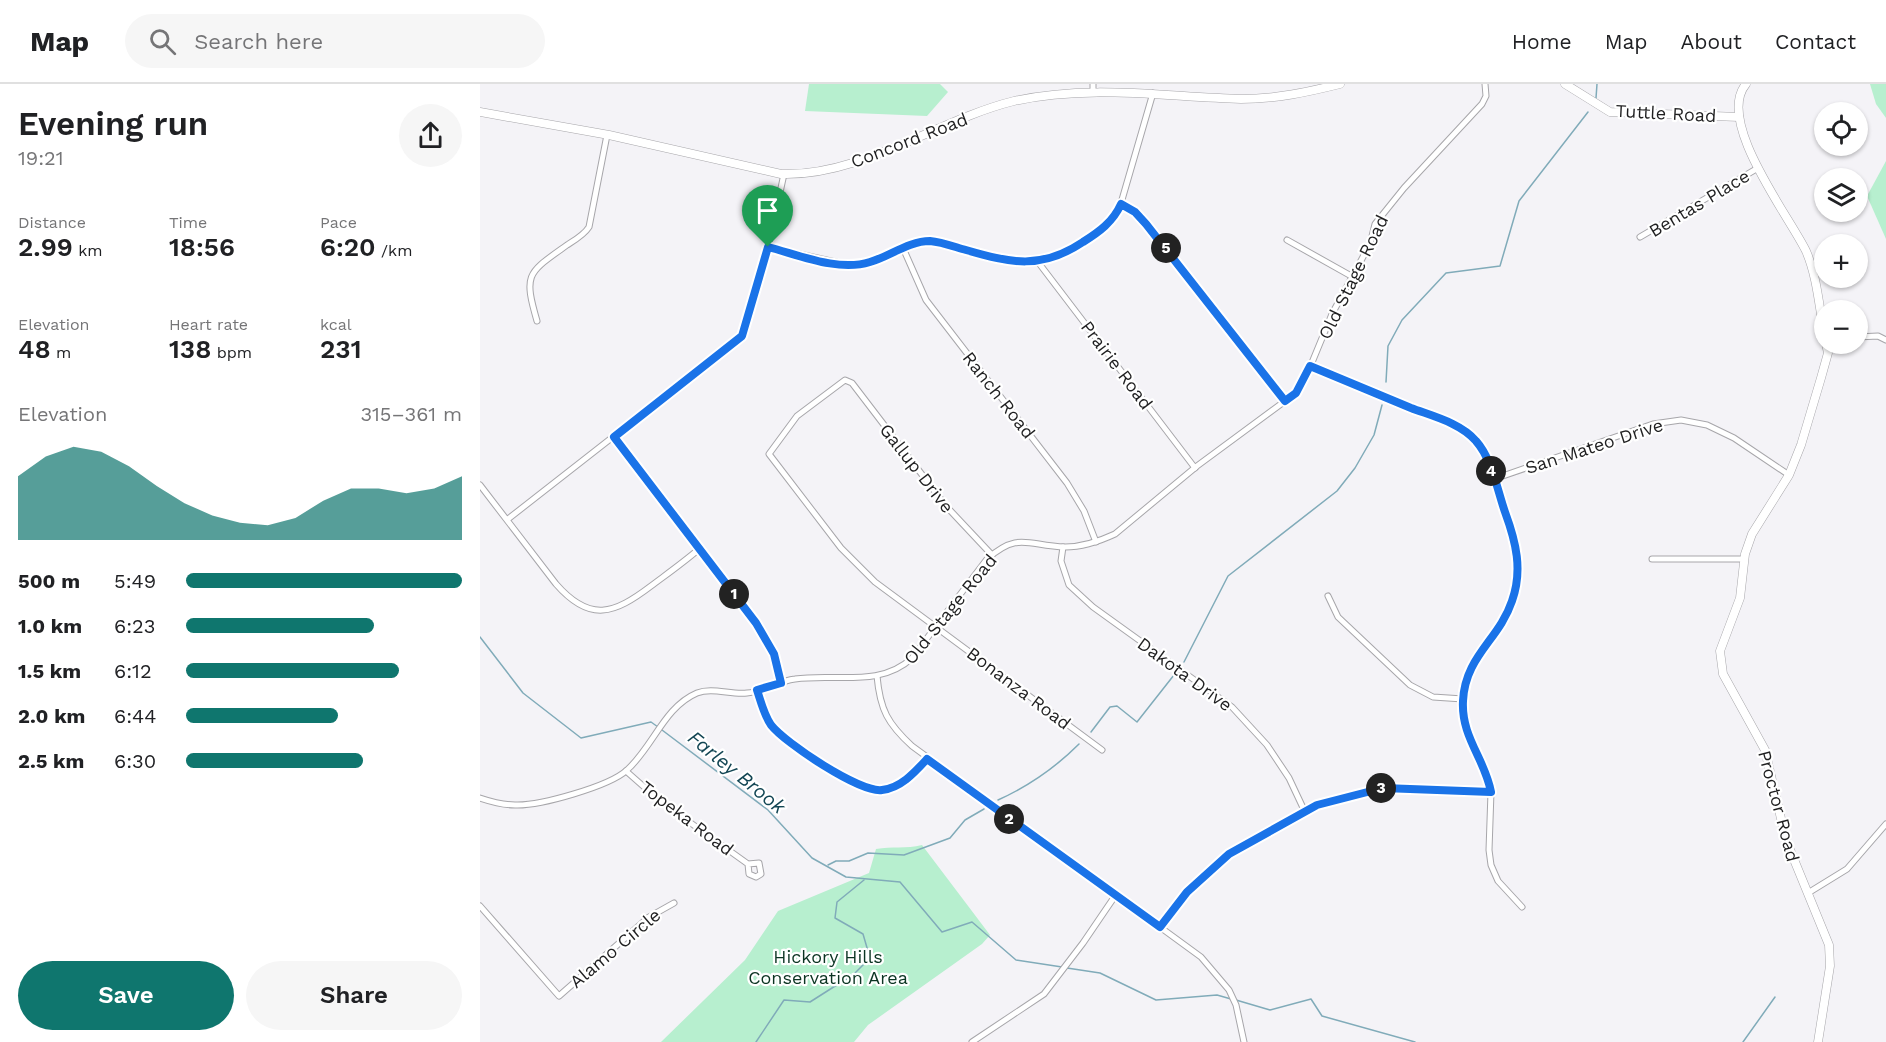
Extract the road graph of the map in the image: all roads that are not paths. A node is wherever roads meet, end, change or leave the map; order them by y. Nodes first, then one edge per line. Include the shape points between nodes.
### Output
1 (1485, 84) edge
2 (1565, 84) edge
3 (1746, 84) edge
4 (1336, 85) edge
5 (1093, 87) edge
6 (1154, 93) junction
7 (480, 112) edge
8 (1739, 117) junction
9 (607, 135) junction
10 (1758, 168) junction
11 (784, 174) junction
12 (1121, 204) junction
13 (1640, 237) dead end
14 (1287, 240) dead end
15 (768, 247) junction
16 (903, 248) junction
17 (1038, 262) junction
18 (1353, 277) junction
19 (1818, 300) edge
20 (537, 321) dead end
21 (1868, 336) edge
22 (1886, 340) edge
23 (1827, 354) edge
24 (1310, 366) junction
25 (845, 380) joint
26 (1285, 401) junction
27 (614, 437) junction
28 (1195, 468) junction
29 (1789, 475) junction
30 (1494, 479) junction
31 (480, 485) edge
32 (508, 519) junction
33 (1096, 542) junction
34 (1063, 547) junction
35 (699, 549) junction
36 (992, 555) junction
37 (1652, 559) dead end
38 (1744, 559) junction
39 (1328, 596) dead end
40 (935, 626) junction
41 (877, 676) junction
42 (781, 683) junction
43 (757, 690) junction
44 (1463, 699) junction
45 (1102, 750) dead end
46 (927, 759) junction
47 (627, 771) junction
48 (1491, 792) junction
49 (480, 798) edge
50 (1305, 812) junction
51 (1886, 824) edge
52 (748, 864) dead end
53 (1808, 892) junction
54 (1115, 896) junction
55 (674, 903) dead end
56 (480, 906) edge
57 (1521, 907) dead end
58 (1160, 927) junction
59 (972, 1042) edge
60 (1244, 1042) edge
61 (1818, 1042) edge

1 - 18 street, Old Stage Road via 1482,104 1375,224 1370,244
2 - 8 main road, Tuttle Road via 1610,112
3 - 8 main road via 1738,102
4 - 6 main road, Concord Road via 1294,95 1242,99
5 - 6 main road, Concord Road
5 - 11 main road, Concord Road via 1015,100 835,168
6 - 12 street
7 - 9 main road, Concord Road
8 - 10 main road
9 - 11 main road, Concord Road
9 - 20 street via 589,227 531,275 529,289
10 - 13 street, Bentas Place
10 - 19 main road via 1805,250
11 - 15 street
12 - 17 street via 1112,220 1098,232 1064,253
12 - 26 street via 1146,224
14 - 18 street
15 - 16 street via 849,264 870,262
15 - 27 street via 742,336
16 - 17 street via 936,242 1007,261
16 - 33 street, Ranch Road via 926,300 1067,483
17 - 28 street, Prairie Road
18 - 24 street, Old Stage Road
21 - 22 street
23 - 29 main road, Proctor Road
24 - 26 street, Old Stage Road via 1296,393
24 - 30 street via 1467,433 1483,450
25 - 36 street, Gallup Drive via 852,383 946,506
25 - 40 street, Bonanza Road via 797,416 769,454 841,548 876,582
26 - 28 street, Old Stage Road
27 - 32 street
27 - 35 street
28 - 33 street, Old Stage Road via 1115,534
29 - 30 street, San Mateo Drive via 1734,438 1707,425 1681,420 1653,424
29 - 38 main road, Proctor Road via 1752,534
30 - 44 street via 1516,548 1517,580 1505,618 1471,666
31 - 32 street
32 - 35 street via 568,598 585,608 604,612 630,602
33 - 34 street, Old Stage Road
34 - 36 street, Old Stage Road via 1015,542
34 - 50 street, Dakota Drive via 1061,561 1070,585 1093,608 1232,707 1278,761
35 - 42 street via 765,637
36 - 40 street, Old Stage Road
37 - 38 street
38 - 53 main road, Proctor Road via 1740,598 1722,641 1720,663 1728,685 1765,750 1785,840
39 - 44 street via 1338,617 1410,685 1433,697
40 - 41 street, Old Stage Road via 900,669
40 - 45 street, Bonanza Road
41 - 42 street, Old Stage Road via 828,676
41 - 46 street via 893,729
42 - 43 street, Old Stage Road
43 - 46 street via 773,728 824,765 869,790 899,784
43 - 47 street, Old Stage Road via 700,692 687,699 672,712
44 - 48 street via 1468,738
46 - 54 street
47 - 49 street, Old Stage Road via 550,800 518,805
47 - 52 street, Topeka Road via 660,801
48 - 50 street via 1383,788 1355,793
48 - 57 street via 1491,865 1498,881
50 - 58 street via 1249,842 1209,870
51 - 53 street via 1847,869
53 - 61 main road, Proctor Road via 1824,927 1831,955
54 - 58 street
54 - 59 street via 1044,994
55 - 56 street, Alamo Circle via 649,917 559,996
58 - 60 street via 1201,957 1223,981 1236,1005

